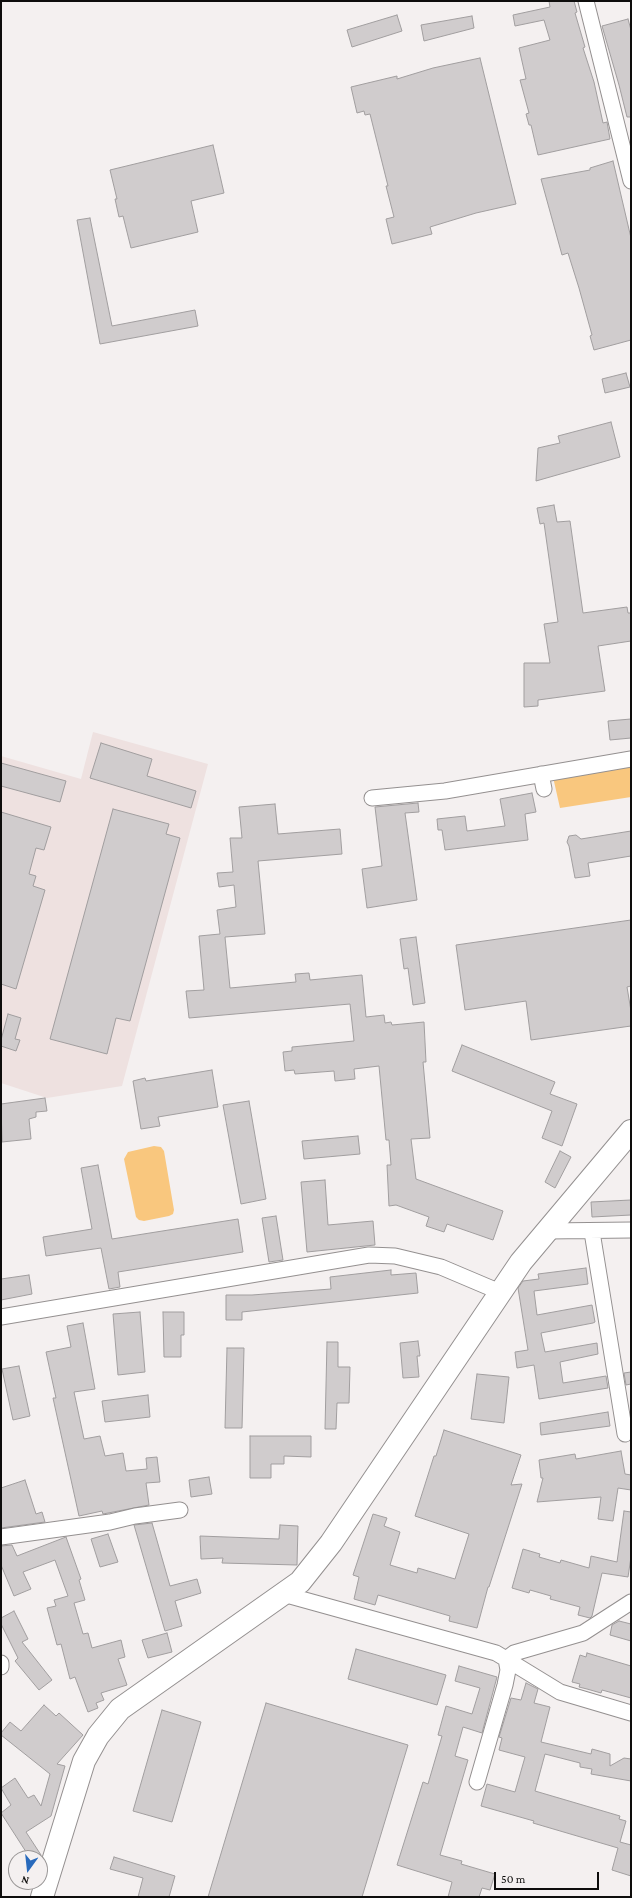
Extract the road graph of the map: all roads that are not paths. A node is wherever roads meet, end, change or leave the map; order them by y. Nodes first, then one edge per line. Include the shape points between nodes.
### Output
1 (586, 1) edge
2 (631, 181) edge
3 (631, 759) edge
4 (541, 774) junction
5 (544, 789) dead end
6 (372, 798) dead end
7 (631, 1131) edge
8 (631, 1230) edge
9 (547, 1231) junction
10 (592, 1232) junction
11 (500, 1292) junction
12 (1, 1317) edge
13 (625, 1434) dead end
14 (180, 1510) dead end
15 (1, 1537) edge
16 (283, 1594) junction
17 (631, 1602) edge
18 (506, 1659) junction
19 (1, 1663) edge
20 (1, 1667) edge
21 (631, 1713) edge
22 (477, 1782) dead end
23 (42, 1897) edge

1 - 2 street
3 - 4 street
4 - 5 street
4 - 6 street via 445,791
7 - 9 street
8 - 10 street
9 - 10 street
9 - 11 street
10 - 13 street
11 - 12 street via 441,1267 395,1256 369,1255
11 - 16 street via 331,1543 300,1582
14 - 15 street
16 - 18 street via 496,1653
16 - 23 street via 120,1709 98,1736 84,1761
17 - 18 street via 583,1632 514,1653
18 - 21 street via 560,1692
18 - 22 street via 508,1670 505,1685
19 - 20 street

